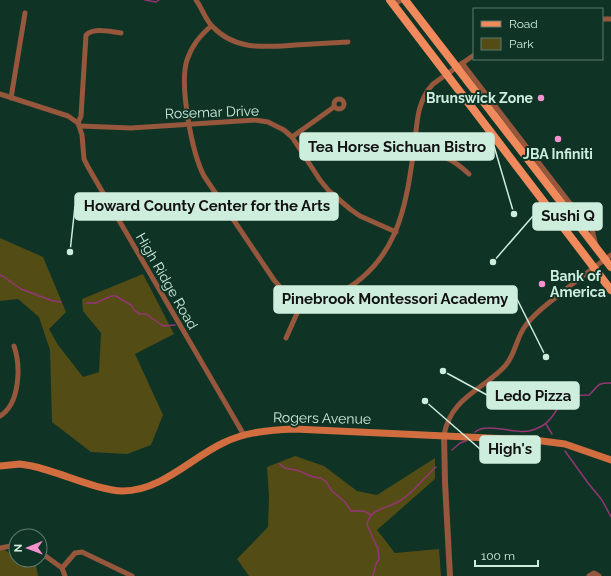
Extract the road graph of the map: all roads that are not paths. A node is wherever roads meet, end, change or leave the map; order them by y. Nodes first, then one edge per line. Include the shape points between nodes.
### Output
1 (196, 0) edge
2 (405, 0) edge
3 (395, 2) edge
4 (25, 13) dead end
5 (211, 26) junction
6 (121, 33) dead end
7 (348, 42) dead end
8 (473, 56) edge
9 (459, 65) junction
10 (447, 74) junction
11 (0, 94) edge
12 (10, 98) junction
13 (334, 107) dead end
14 (79, 124) junction
15 (189, 124) junction
16 (292, 137) junction
17 (413, 151) junction
18 (469, 174) dead end
19 (396, 232) junction
20 (597, 249) junction
21 (608, 257) edge
22 (611, 267) edge
23 (594, 268) junction
24 (611, 290) edge
25 (302, 302) junction
26 (286, 338) dead end
27 (14, 346) dead end
28 (0, 416) edge
29 (244, 435) junction
30 (444, 435) junction
31 (611, 460) edge
32 (0, 466) edge
33 (48, 558) edge
34 (62, 568) junction
35 (65, 576) edge
36 (132, 576) edge
37 (450, 576) edge
38 (589, 576) edge
39 (599, 576) edge

1 - 5 street
2 - 9 main road
3 - 10 main road
4 - 12 street
5 - 7 street via 236,43 255,47
5 - 15 street via 198,38 185,66
6 - 14 street, High Ridge Road via 95,30 86,35
8 - 9 street
9 - 10 street
9 - 20 main road
9 - 20 street via 569,202 591,225
10 - 17 street via 428,90 422,101
10 - 23 main road
11 - 12 street
12 - 14 street via 68,116
13 - 16 street
14 - 15 street, Rosemar Drive via 131,128
14 - 29 street, High Ridge Road via 84,159 92,176
15 - 16 street, Rosemar Drive via 261,120 276,125
15 - 25 street via 196,156 204,176 274,280 286,294
16 - 19 street, Rosemar Drive via 320,180 339,201 360,216
17 - 18 street via 446,157
17 - 19 street via 405,203
19 - 25 street via 378,260 358,280 326,300
20 - 21 main road
21 - 22 main road
21 - 23 street
23 - 24 main road
23 - 30 street via 530,319 521,332 507,364 458,404 451,414
25 - 26 street
27 - 28 street via 18,362 14,398 8,410
29 - 30 main road, Rogers Avenue via 294,429
29 - 32 main road, Rogers Avenue via 224,442 151,485 129,490 109,489 32,466
30 - 31 main road, Rogers Avenue via 551,442
30 - 37 street
33 - 34 street
34 - 35 street
34 - 36 street via 75,553 82,552
38 - 39 street via 594,573

